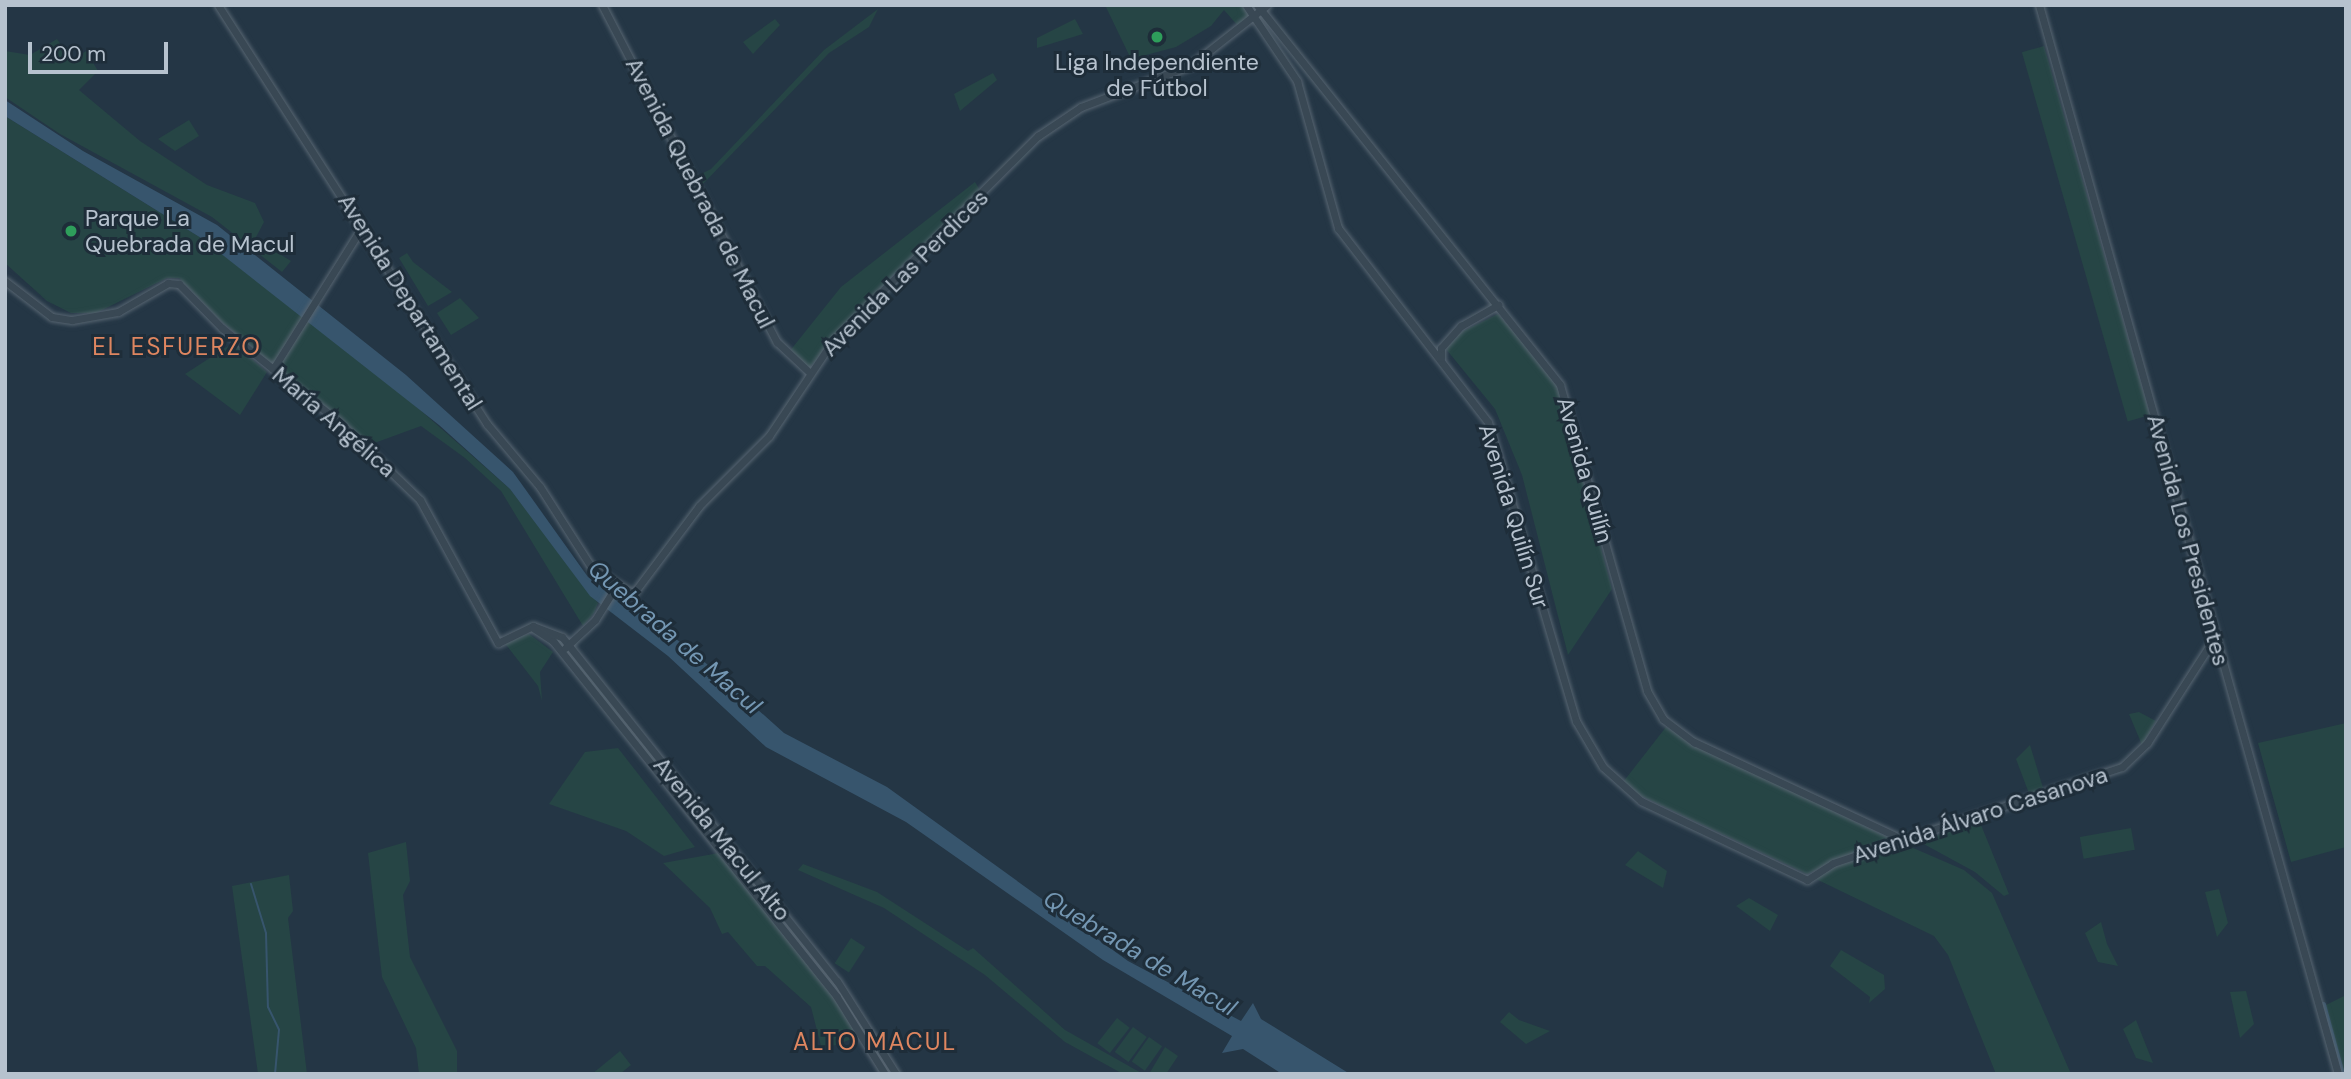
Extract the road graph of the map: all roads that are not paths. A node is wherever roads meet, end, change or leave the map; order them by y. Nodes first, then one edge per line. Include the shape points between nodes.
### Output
1 (218, 5) edge
2 (602, 5) edge
3 (1247, 5) edge
4 (1275, 5) edge
5 (2039, 5) edge
6 (1262, 7) edge
7 (1254, 18) junction
8 (1294, 53) junction
9 (1284, 59) junction
10 (1301, 61) junction
11 (1291, 69) junction
12 (362, 226) junction
13 (5, 281) edge
14 (1498, 305) junction
15 (1427, 344) junction
16 (1441, 348) junction
17 (1444, 364) junction
18 (273, 369) junction
19 (809, 372) junction
20 (615, 593) junction
21 (530, 627) junction
22 (2215, 637) junction
23 (568, 646) junction
24 (561, 652) junction
25 (1904, 840) junction
26 (1807, 880) joint
27 (885, 1074) edge
28 (896, 1074) edge
29 (2338, 1074) edge

1 - 12 street, Avenida Departamental
2 - 19 street, Avenida Quebrada de Macul via 777,342
3 - 7 street, Avenida Quilín Sur
4 - 6 street, Avenida Las Perdices
5 - 22 street, Avenida Los Presidentes
6 - 7 street, Avenida Las Perdices
6 - 8 street, Avenida Quilín
7 - 9 street, Avenida Quilín Sur
7 - 19 street, Avenida Las Perdices via 1191,65 1056,121 894,277
8 - 9 street
8 - 10 street, Avenida Quilín
9 - 11 street, Avenida Quilín Sur
10 - 11 street
10 - 14 street, Avenida Quilín
11 - 15 street, Avenida Quilín Sur via 1334,220
12 - 18 street
12 - 20 street, Avenida Departamental via 487,424 540,486 592,568
13 - 18 street, María Angélica via 52,317 72,320 118,312 177,283
14 - 16 street via 1468,320
14 - 25 street, Avenida Quilín via 1563,390 1645,685 1662,719 1694,742
15 - 16 street
15 - 17 street, Avenida Quilín Sur
16 - 17 street
17 - 26 street, Avenida Quilín Sur via 1481,411 1496,442 1572,708 1596,758 1641,801
18 - 21 street, María Angélica via 416,494 498,643
19 - 20 street, Avenida Las Perdices via 769,436 699,506 642,587
20 - 23 street
21 - 23 street, Avenida Macul Alto via 552,630
21 - 24 street, Avenida Macul Alto via 545,634
22 - 25 street, Avenida Álvaro Casanova via 2147,743 2125,765
22 - 29 street, Avenida Los Presidentes
23 - 24 street
23 - 28 street, Avenida Macul Alto via 837,981
24 - 27 street, Avenida Macul Alto via 837,997
25 - 26 street, Avenida Álvaro Casanova via 1829,865

